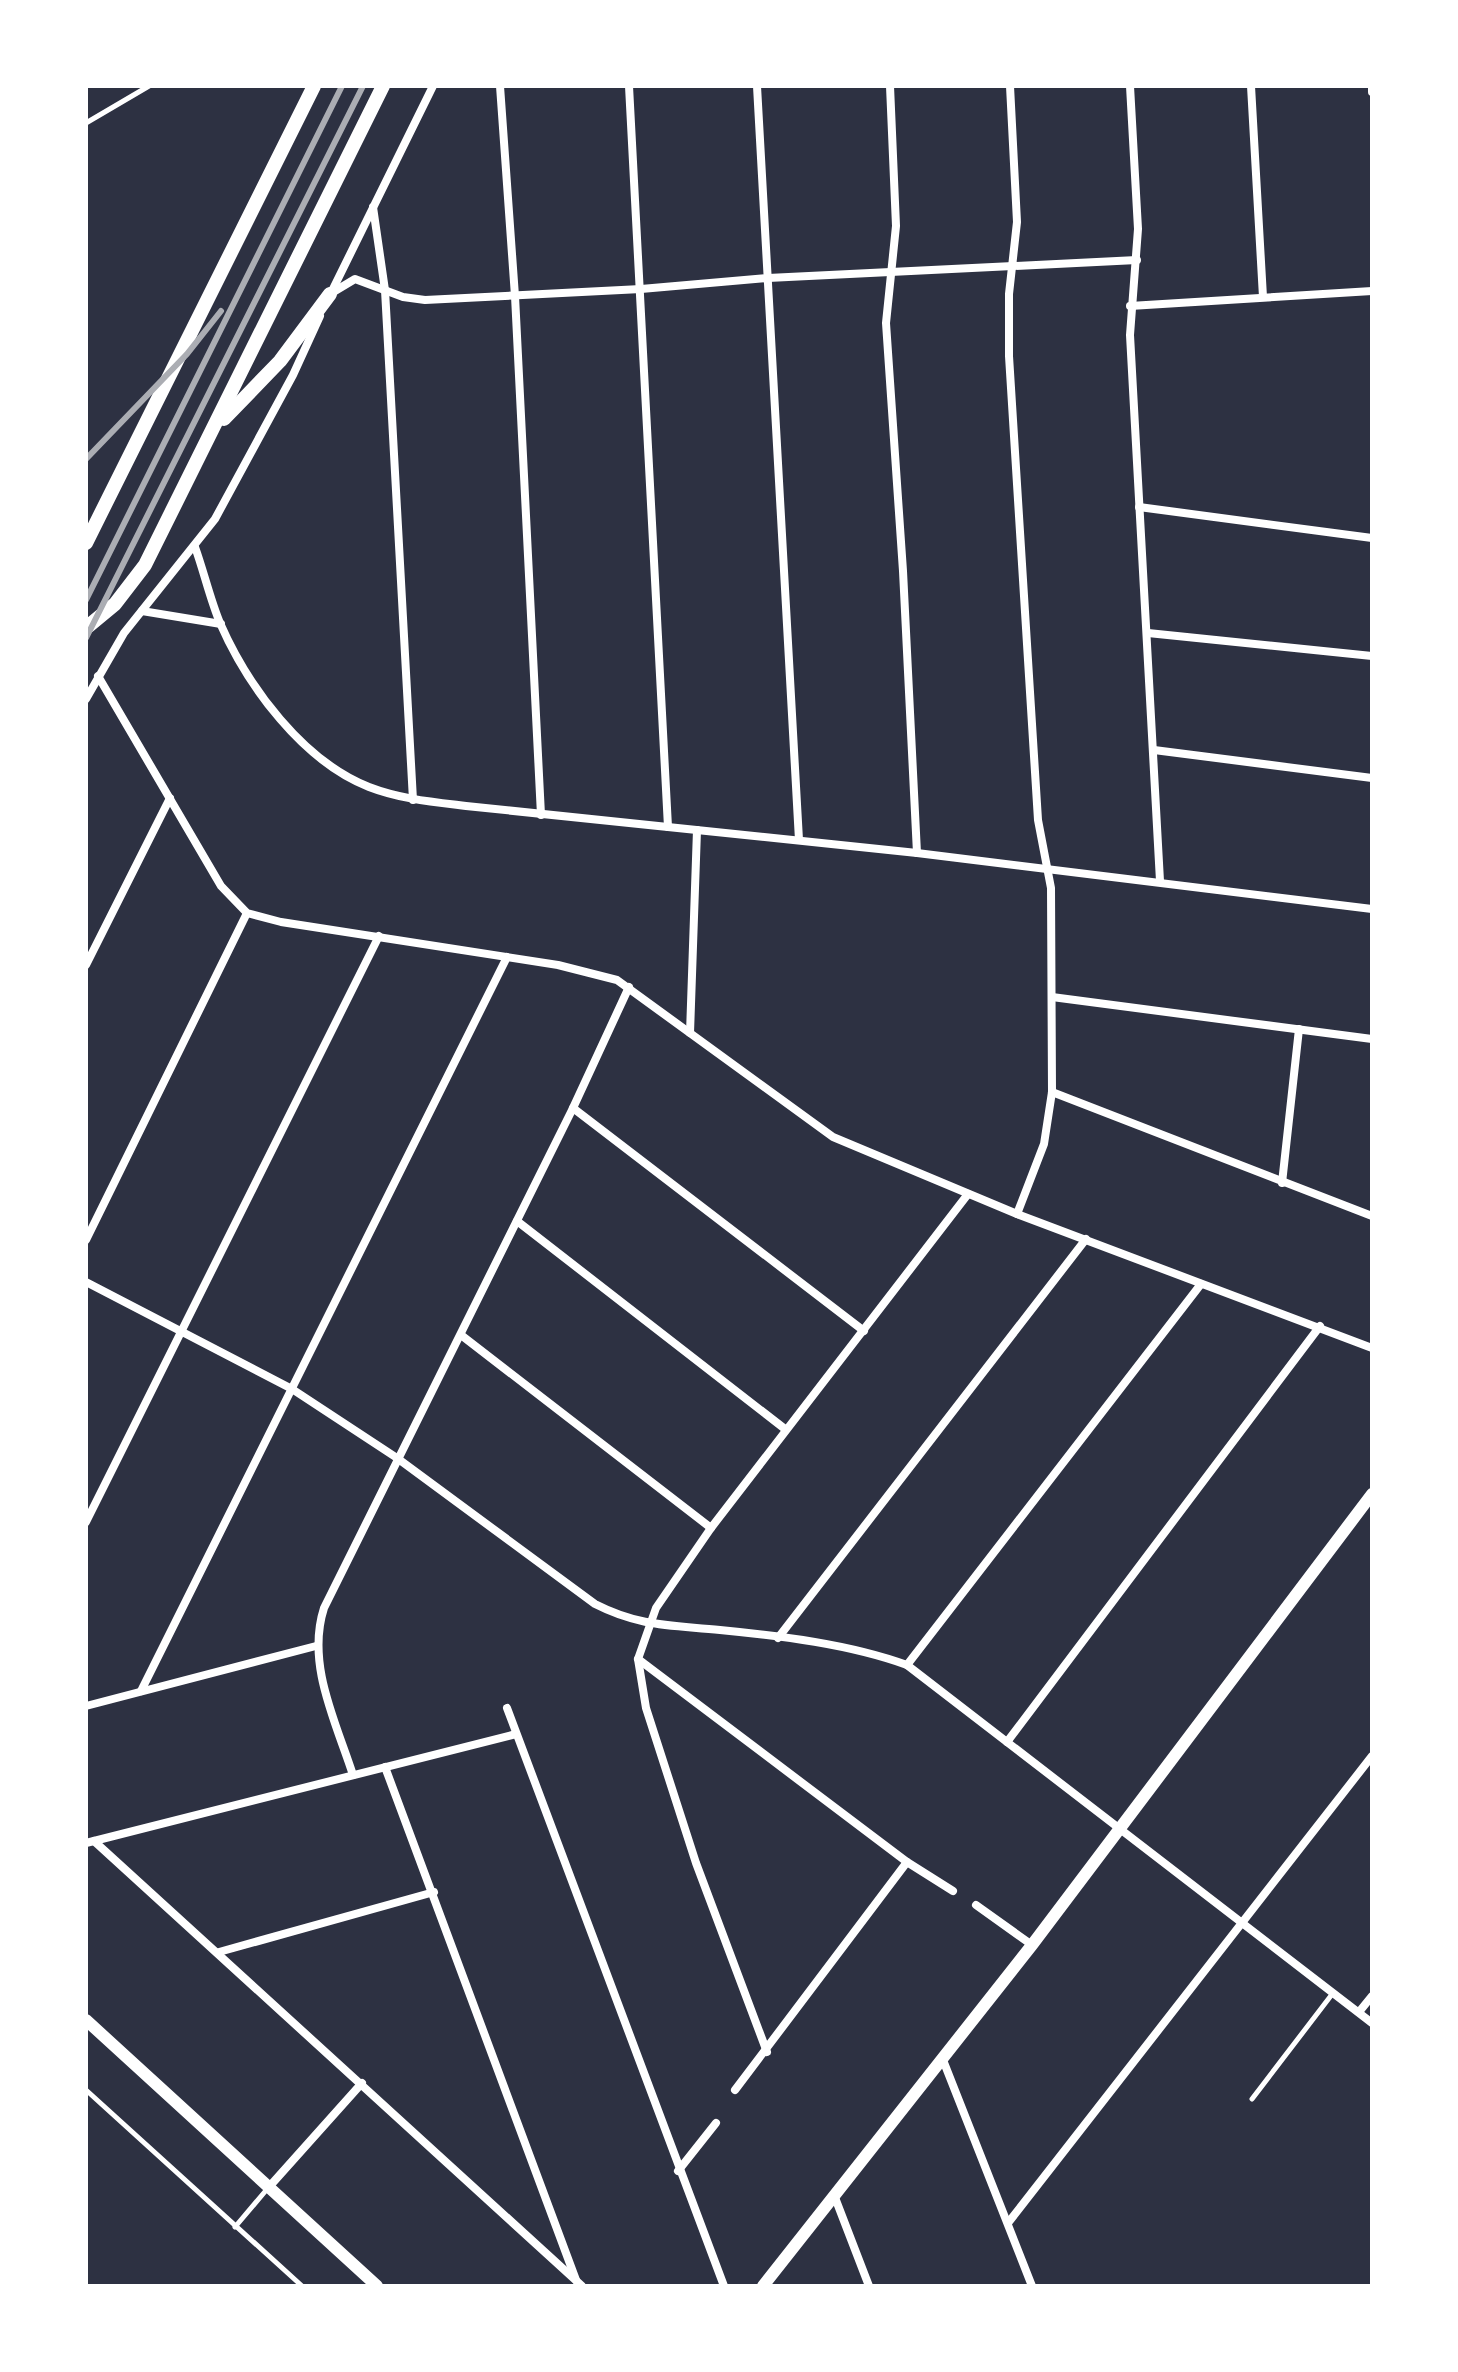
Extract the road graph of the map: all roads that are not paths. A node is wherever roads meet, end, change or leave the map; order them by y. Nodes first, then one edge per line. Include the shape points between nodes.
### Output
1 (149, 86) edge
2 (314, 86) edge
3 (383, 86) edge
4 (433, 86) edge
5 (500, 86) edge
6 (629, 86) edge
7 (757, 86) edge
8 (890, 86) edge
9 (1010, 86) edge
10 (1130, 86) edge
11 (1251, 86) edge
12 (86, 123) edge
13 (373, 207) junction
14 (1137, 260) junction
15 (1012, 266) junction
16 (890, 273) junction
17 (768, 278) junction
18 (641, 289) junction
19 (385, 290) junction
20 (1372, 291) edge
21 (330, 294) junction
22 (515, 296) junction
23 (1263, 297) junction
24 (1130, 306) junction
25 (215, 427) junction
26 (1139, 507) junction
27 (1372, 538) edge
28 (86, 543) edge
29 (195, 547) junction
30 (142, 611) junction
31 (221, 624) junction
32 (86, 628) edge
33 (1148, 633) junction
34 (1372, 656) edge
35 (98, 676) junction
36 (86, 699) edge
37 (1154, 750) junction
38 (1372, 778) edge
39 (170, 798) junction
40 (413, 800) junction
41 (541, 815) junction
42 (668, 827) junction
43 (697, 830) junction
44 (799, 840) junction
45 (917, 853) junction
46 (1048, 869) junction
47 (1160, 881) junction
48 (1372, 909) edge
49 (247, 913) junction
50 (379, 936) junction
51 (507, 957) junction
52 (86, 965) edge
53 (629, 987) junction
54 (1052, 997) junction
55 (1299, 1029) junction
56 (690, 1033) junction
57 (1372, 1039) edge
58 (1052, 1092) junction
59 (573, 1108) junction
60 (1282, 1183) junction
61 (968, 1194) junction
62 (1017, 1214) junction
63 (1372, 1216) edge
64 (517, 1221) junction
65 (1086, 1239) junction
66 (86, 1240) edge
67 (86, 1282) edge
68 (1201, 1284) junction
69 (1320, 1326) junction
70 (183, 1329) junction
71 (864, 1331) junction
72 (461, 1335) junction
73 (1372, 1348) edge
74 (292, 1389) junction
75 (785, 1429) junction
76 (397, 1458) junction
77 (1372, 1494) edge
78 (86, 1522) edge
79 (711, 1528) junction
80 (649, 1626) junction
81 (778, 1638) junction
82 (316, 1646) junction
83 (638, 1659) junction
84 (907, 1665) junction
85 (141, 1691) junction
86 (86, 1706) edge
87 (507, 1708) dead end
88 (516, 1734) junction
89 (1007, 1742) junction
90 (1372, 1756) edge
91 (385, 1767) junction
92 (353, 1775) junction
93 (1120, 1830) junction
94 (90, 1842) edge
95 (907, 1862) junction
96 (953, 1891) dead end
97 (434, 1892) junction
98 (976, 1905) dead end
99 (1242, 1923) junction
100 (1032, 1945) junction
101 (219, 1952) junction
102 (1333, 1993) junction
103 (1372, 1996) edge
104 (1359, 2012) junction
105 (86, 2020) edge
106 (1372, 2023) edge
107 (767, 2052) junction
108 (943, 2060) junction
109 (362, 2083) junction
110 (86, 2090) edge
111 (735, 2090) dead end
112 (1252, 2099) dead end
113 (716, 2123) dead end
114 (678, 2171) junction
115 (269, 2187) junction
116 (833, 2195) junction
117 (1008, 2223) junction
118 (235, 2227) junction
119 (579, 2284) edge
120 (302, 2286) edge
121 (377, 2286) edge
122 (724, 2286) edge
123 (763, 2286) edge
124 (869, 2286) edge
125 (1032, 2286) edge

1 - 12 lane
2 - 28 main road
3 - 25 main road
4 - 13 street
5 - 22 street
6 - 18 street
7 - 17 street
8 - 16 street via 896,226
9 - 15 street via 1017,208
10 - 14 street
11 - 23 street
13 - 19 street
13 - 21 street
14 - 15 street
14 - 24 street
15 - 16 street
15 - 46 street via 1011,387 1038,820
16 - 17 street
16 - 45 street via 886,323
17 - 18 street
17 - 44 street
18 - 22 street
18 - 42 street
19 - 21 street via 355,279
19 - 22 street via 425,300
19 - 40 street
20 - 23 street
21 - 25 main road via 280,361
21 - 29 street via 280,400
22 - 41 street
23 - 24 street
24 - 26 street
25 - 32 main road via 145,565 115,604
26 - 27 street
26 - 33 street
29 - 30 street
29 - 31 street
30 - 31 street
30 - 35 street
31 - 40 street via 263,694 308,749 335,771 370,788
33 - 34 street
33 - 37 street
35 - 36 street
35 - 39 street
37 - 38 street
37 - 47 street
39 - 49 street via 221,886
39 - 52 street
40 - 41 street
41 - 42 street
42 - 43 street
43 - 44 street
43 - 56 street
44 - 45 street
45 - 46 street
46 - 47 street
46 - 54 street
47 - 48 street
49 - 50 street
49 - 66 street
50 - 51 street
50 - 70 street
51 - 53 street via 602,974
51 - 74 street
53 - 56 street
53 - 59 street
54 - 55 street
54 - 58 street
55 - 57 street
55 - 60 street
56 - 61 street via 833,1137
58 - 60 street
58 - 62 street via 1044,1144
59 - 64 street
59 - 71 street
60 - 63 street
61 - 62 street
61 - 71 street
62 - 65 street
64 - 72 street
64 - 75 street
65 - 68 street
65 - 81 street
67 - 70 street
68 - 69 street
68 - 84 street
69 - 73 street
69 - 89 street
70 - 74 street
70 - 78 street
71 - 75 street
72 - 76 street
72 - 79 street
74 - 76 street
74 - 85 street
75 - 79 street
76 - 80 street via 595,1604
76 - 82 street via 324,1608
77 - 93 street
79 - 80 street
80 - 81 street
80 - 83 street
81 - 84 street
82 - 85 street
82 - 92 street
83 - 95 street
83 - 107 street via 646,1708 692,1849
84 - 89 street
85 - 86 street
87 - 88 street
88 - 91 street
88 - 114 street
89 - 93 street
90 - 99 street
91 - 92 street
91 - 97 street
92 - 94 street
93 - 99 street
93 - 100 street
94 - 101 street
95 - 96 street
95 - 107 street
97 - 101 street
97 - 119 street
98 - 100 street
99 - 102 street
99 - 117 street
100 - 108 street
101 - 109 street
102 - 104 street
102 - 112 lane
103 - 104 street
104 - 106 street
105 - 115 street
107 - 111 street
108 - 116 street
108 - 117 street
109 - 115 street
109 - 119 street
110 - 118 lane
113 - 114 street
114 - 122 street
115 - 118 lane
115 - 121 street
116 - 123 street
116 - 124 street
117 - 125 street
118 - 120 lane

